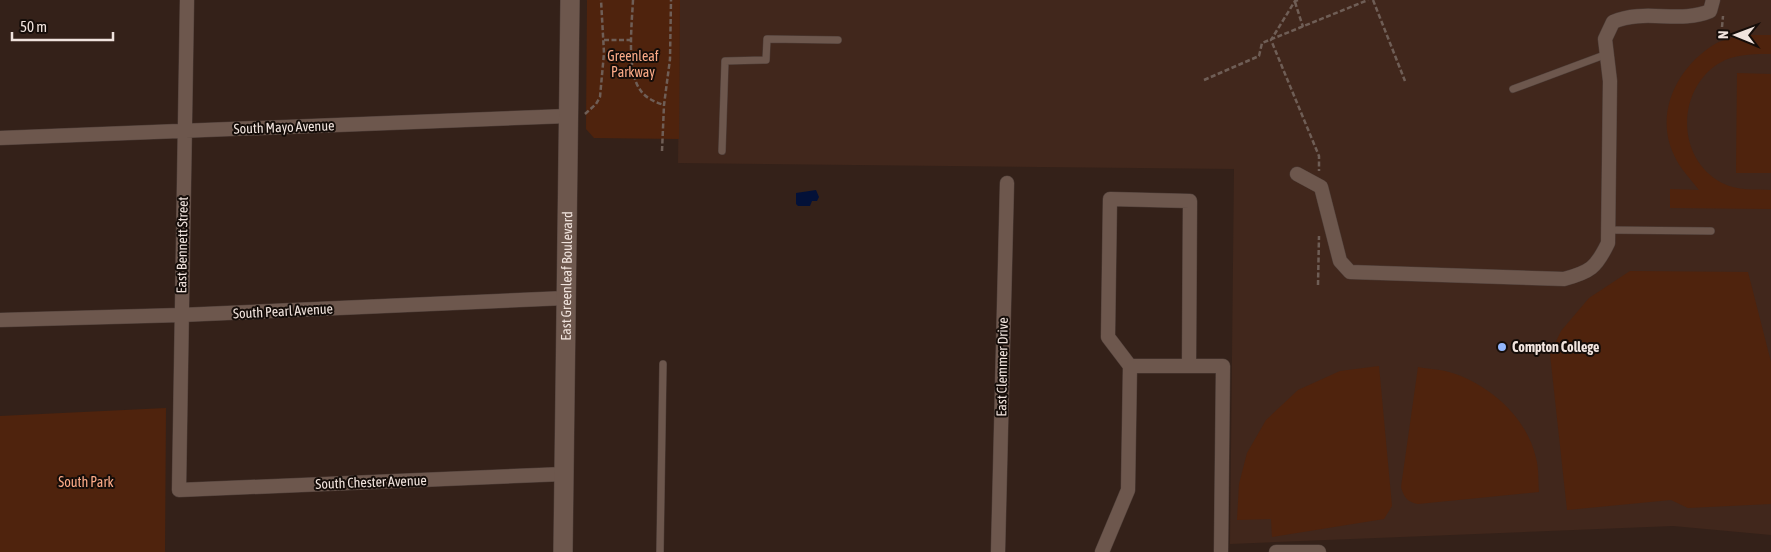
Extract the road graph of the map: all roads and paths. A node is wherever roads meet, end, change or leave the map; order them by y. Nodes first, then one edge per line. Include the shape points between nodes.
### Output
1 (187, 0) edge
2 (570, 0) edge
3 (600, 0) edge
4 (632, 0) edge
5 (670, 0) edge
6 (1296, 0) edge
7 (1368, 0) edge
8 (1373, 0) edge
9 (1713, 0) edge
10 (1303, 26) junction
11 (604, 40) junction
12 (631, 40) junction
13 (838, 40) dead end
14 (1271, 40) junction
15 (1607, 54) junction
16 (1204, 80) dead end
17 (1405, 81) dead end
18 (1513, 89) dead end
19 (664, 105) junction
20 (577, 115) junction
21 (185, 130) junction
22 (0, 138) edge
23 (662, 151) dead end
24 (722, 151) dead end
25 (1298, 174) dead end
26 (1007, 183) dead end
27 (1320, 186) junction
28 (1608, 230) junction
29 (1711, 231) dead end
30 (1319, 236) dead end
31 (1318, 284) dead end
32 (566, 298) junction
33 (181, 315) junction
34 (0, 320) edge
35 (664, 364) dead end
36 (1130, 366) junction
37 (1189, 366) junction
38 (564, 474) junction
39 (179, 490) joint
40 (563, 552) edge
41 (660, 552) edge
42 (998, 552) edge
43 (1102, 552) edge
44 (1221, 552) edge
45 (1276, 552) edge
46 (1319, 552) edge

1 - 21 street, East Bennett Street
2 - 20 street, East Greenleaf Boulevard
3 - 11 path
4 - 12 path
5 - 19 path via 670,59
6 - 10 path
6 - 14 path
7 - 10 path
8 - 17 path
9 - 15 street via 1710,11 1697,17 1626,16 1613,22 1605,39
10 - 14 path
11 - 12 path
11 - 20 path via 600,96 596,104
12 - 19 path via 633,75 640,91
13 - 24 lane via 767,40 766,60 724,61
14 - 16 path via 1262,43 1259,56
14 - 27 path via 1319,156
15 - 18 lane
15 - 28 street via 1610,81
19 - 23 path
20 - 21 street, South Mayo Avenue
20 - 32 street, East Greenleaf Boulevard
21 - 22 street, South Mayo Avenue
21 - 33 street, East Bennett Street
25 - 27 street
26 - 42 street, East Clemmer Drive
27 - 28 street via 1340,260 1350,272 1564,280 1585,273 1599,263 1608,243
28 - 29 lane
30 - 31 path
32 - 33 street, South Pearl Avenue
32 - 38 street, East Greenleaf Boulevard
33 - 34 street, South Pearl Avenue
33 - 39 street, East Bennett Street
35 - 41 lane
36 - 37 street
36 - 37 street via 1108,338 1110,199 1190,201
36 - 43 street via 1128,490
37 - 44 street via 1223,366
38 - 39 street, South Chester Avenue
38 - 40 street, East Greenleaf Boulevard
45 - 46 street

